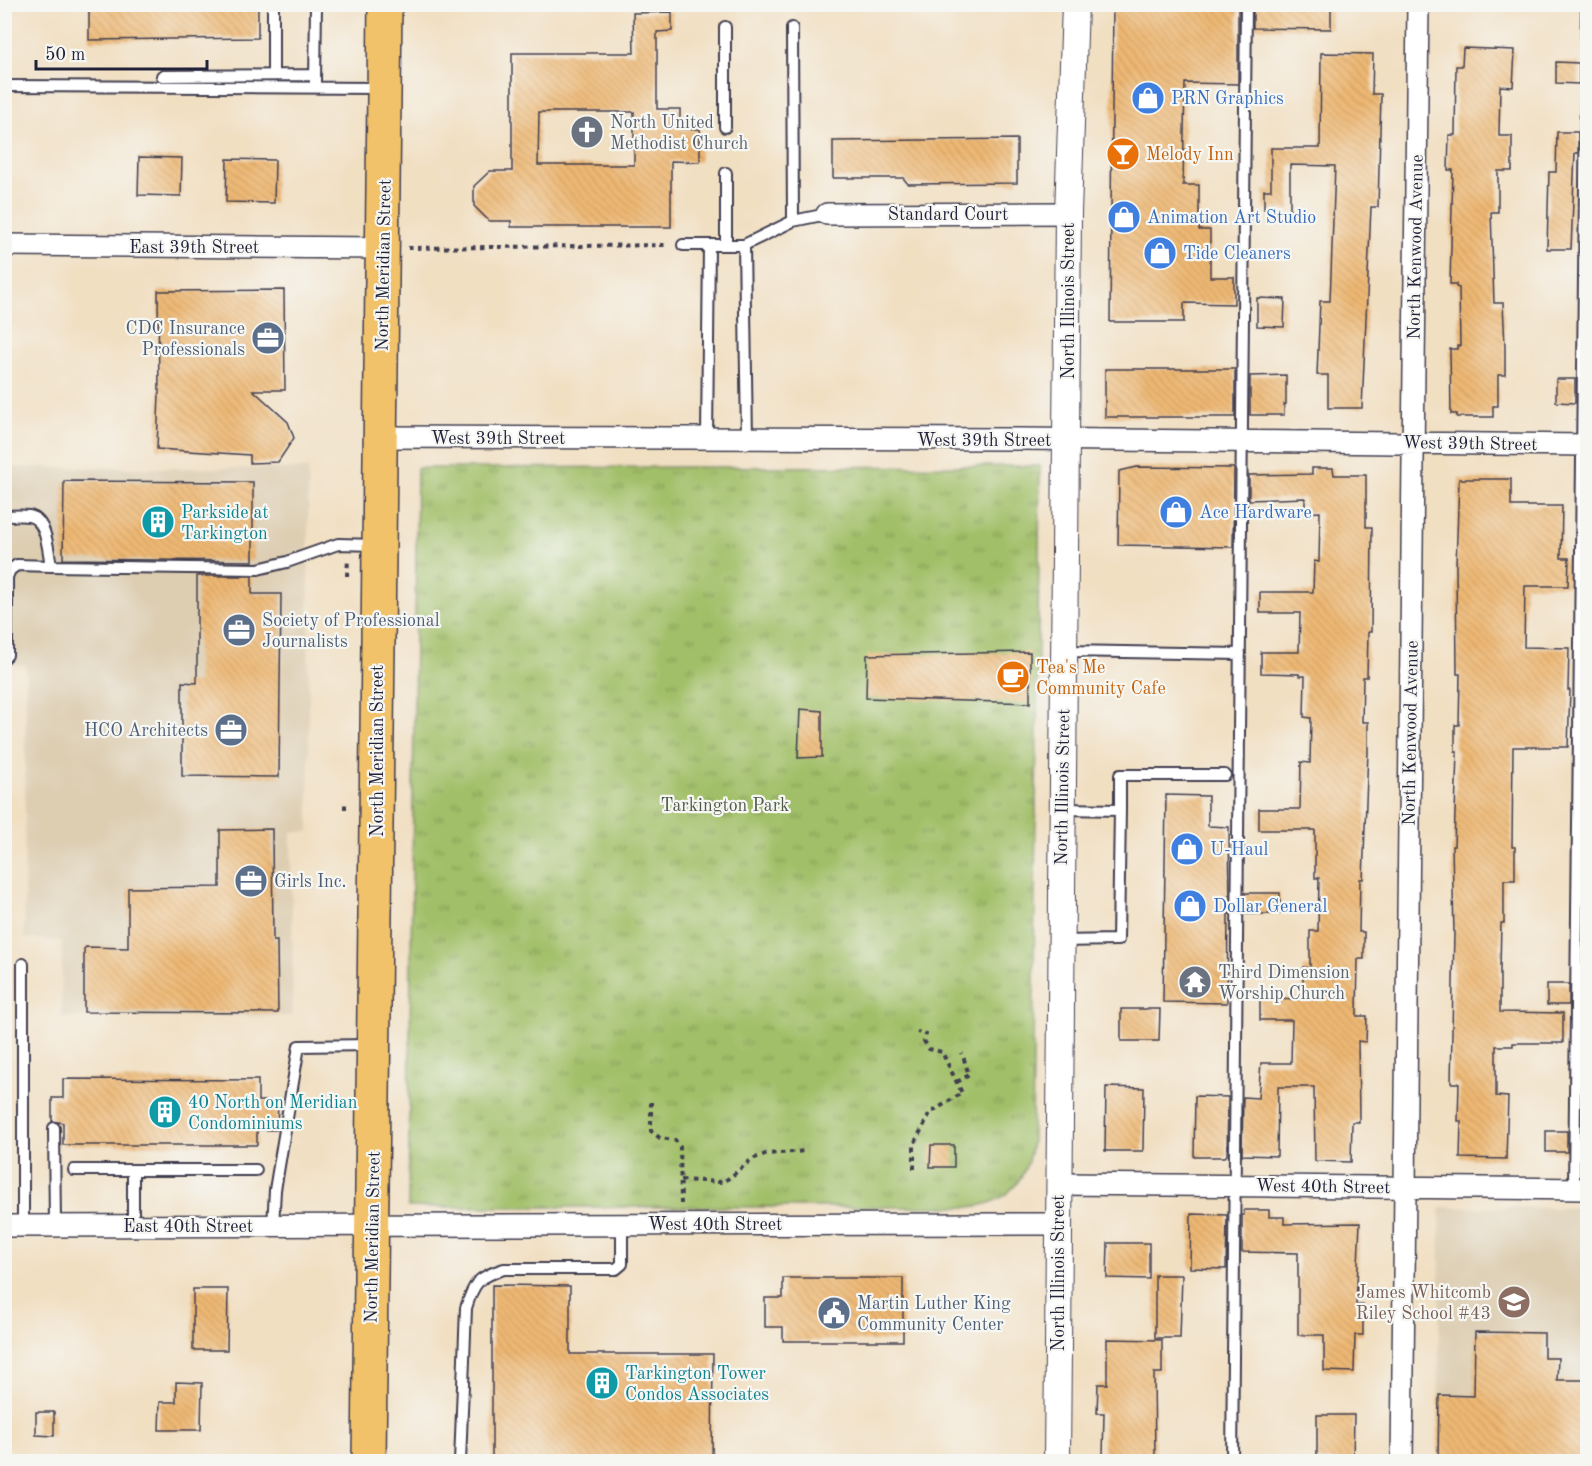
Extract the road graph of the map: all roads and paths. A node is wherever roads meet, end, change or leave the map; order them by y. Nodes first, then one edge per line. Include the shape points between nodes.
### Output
1 (273, 4) edge
2 (316, 4) edge
3 (385, 4) edge
4 (1075, 4) edge
5 (1246, 4) edge
6 (1418, 4) edge
7 (1587, 4) edge
8 (725, 27) dead end
9 (792, 28) dead end
10 (273, 75) junction
11 (315, 75) junction
12 (162, 76) dead end
13 (4, 86) edge
14 (315, 88) junction
15 (384, 88) junction
16 (725, 127) dead end
17 (726, 173) dead end
18 (1068, 213) junction
19 (827, 214) joint
20 (793, 221) junction
21 (683, 244) joint
22 (4, 245) edge
23 (709, 245) junction
24 (726, 245) junction
25 (744, 245) junction
26 (383, 248) junction
27 (421, 248) dead end
28 (381, 437) junction
29 (707, 438) junction
30 (747, 438) junction
31 (1067, 440) junction
32 (1242, 441) junction
33 (1413, 442) junction
34 (1585, 445) edge
35 (4, 516) edge
36 (380, 545) junction
37 (348, 557) dead end
38 (51, 566) junction
39 (347, 576) dead end
40 (1064, 651) junction
41 (1240, 654) junction
42 (4, 658) edge
43 (1225, 776) dead end
44 (345, 800) dead end
45 (345, 809) dead end
46 (1062, 809) junction
47 (1120, 810) junction
48 (1060, 940) junction
49 (23, 964) dead end
50 (917, 1032) dead end
51 (374, 1045) junction
52 (962, 1053) dead end
53 (957, 1082) junction
54 (651, 1102) dead end
55 (54, 1128) dead end
56 (807, 1150) dead end
57 (914, 1169) dead end
58 (74, 1170) dead end
59 (256, 1170) dead end
60 (134, 1171) junction
61 (681, 1180) junction
62 (1058, 1184) junction
63 (1235, 1185) junction
64 (1405, 1187) junction
65 (1581, 1189) edge
66 (681, 1211) dead end
67 (622, 1224) junction
68 (1058, 1224) junction
69 (14, 1225) edge
70 (55, 1226) junction
71 (133, 1226) junction
72 (273, 1226) junction
73 (372, 1226) junction
74 (369, 1461) edge
75 (460, 1461) edge
76 (1057, 1461) edge
77 (1232, 1461) edge
78 (1402, 1461) edge

1 - 10 lane
2 - 11 lane
3 - 15 main road, North Meridian Street
4 - 18 street, North Illinois Street
5 - 32 lane
6 - 33 street, North Kenwood Avenue
7 - 34 lane
8 - 16 lane
9 - 20 lane
10 - 11 lane
10 - 12 lane
11 - 14 lane
13 - 14 lane
14 - 15 lane
15 - 26 main road, North Meridian Street
17 - 24 lane
18 - 19 street, Standard Court
18 - 31 street, North Illinois Street
19 - 20 lane
20 - 25 lane
21 - 23 lane
21 - 27 path
22 - 26 street, East 39th Street
23 - 24 lane
23 - 29 lane
24 - 25 lane
25 - 30 lane
26 - 28 main road, North Meridian Street
28 - 29 street, West 39th Street
28 - 36 main road, North Meridian Street
29 - 30 street, West 39th Street
30 - 31 street, West 39th Street
31 - 32 street, West 39th Street
31 - 40 street, North Illinois Street
32 - 33 street, West 39th Street
32 - 41 lane
33 - 34 street, West 39th Street
33 - 64 street, North Kenwood Avenue
34 - 65 lane
35 - 38 lane via 31,516 39,521
36 - 38 lane via 338,544 258,569
36 - 51 main road, North Meridian Street
37 - 39 path
38 - 42 lane via 17,565 10,570
40 - 41 lane
40 - 46 street, North Illinois Street
41 - 63 lane
43 - 47 lane via 1120,775
44 - 45 path
46 - 47 lane
46 - 48 street, North Illinois Street
47 - 48 lane via 1118,940
48 - 62 street, North Illinois Street
49 - 69 lane
50 - 53 path via 926,1034 924,1041 929,1049 942,1052
51 - 72 lane via 299,1046 275,1190
51 - 73 main road, North Meridian Street
52 - 53 path via 969,1075
53 - 57 path via 962,1094 930,1113 914,1144
54 - 61 path via 651,1131 660,1138 675,1140 680,1147
55 - 70 lane
56 - 61 path via 752,1159 723,1182
58 - 60 lane
59 - 60 lane
60 - 71 lane
61 - 66 path
62 - 63 street, West 40th Street
62 - 68 street, North Illinois Street
63 - 64 street, West 40th Street
63 - 77 lane
64 - 65 street, West 40th Street
64 - 78 street, North Kenwood Avenue
67 - 68 street, West 40th Street
67 - 73 street, West 40th Street
67 - 75 lane via 622,1264 616,1269 504,1269 479,1279 472,1289 466,1308
68 - 76 street, North Illinois Street
69 - 70 street, East 40th Street
70 - 71 street, East 40th Street
71 - 72 street, East 40th Street
72 - 73 street, East 40th Street
73 - 74 main road, North Meridian Street

